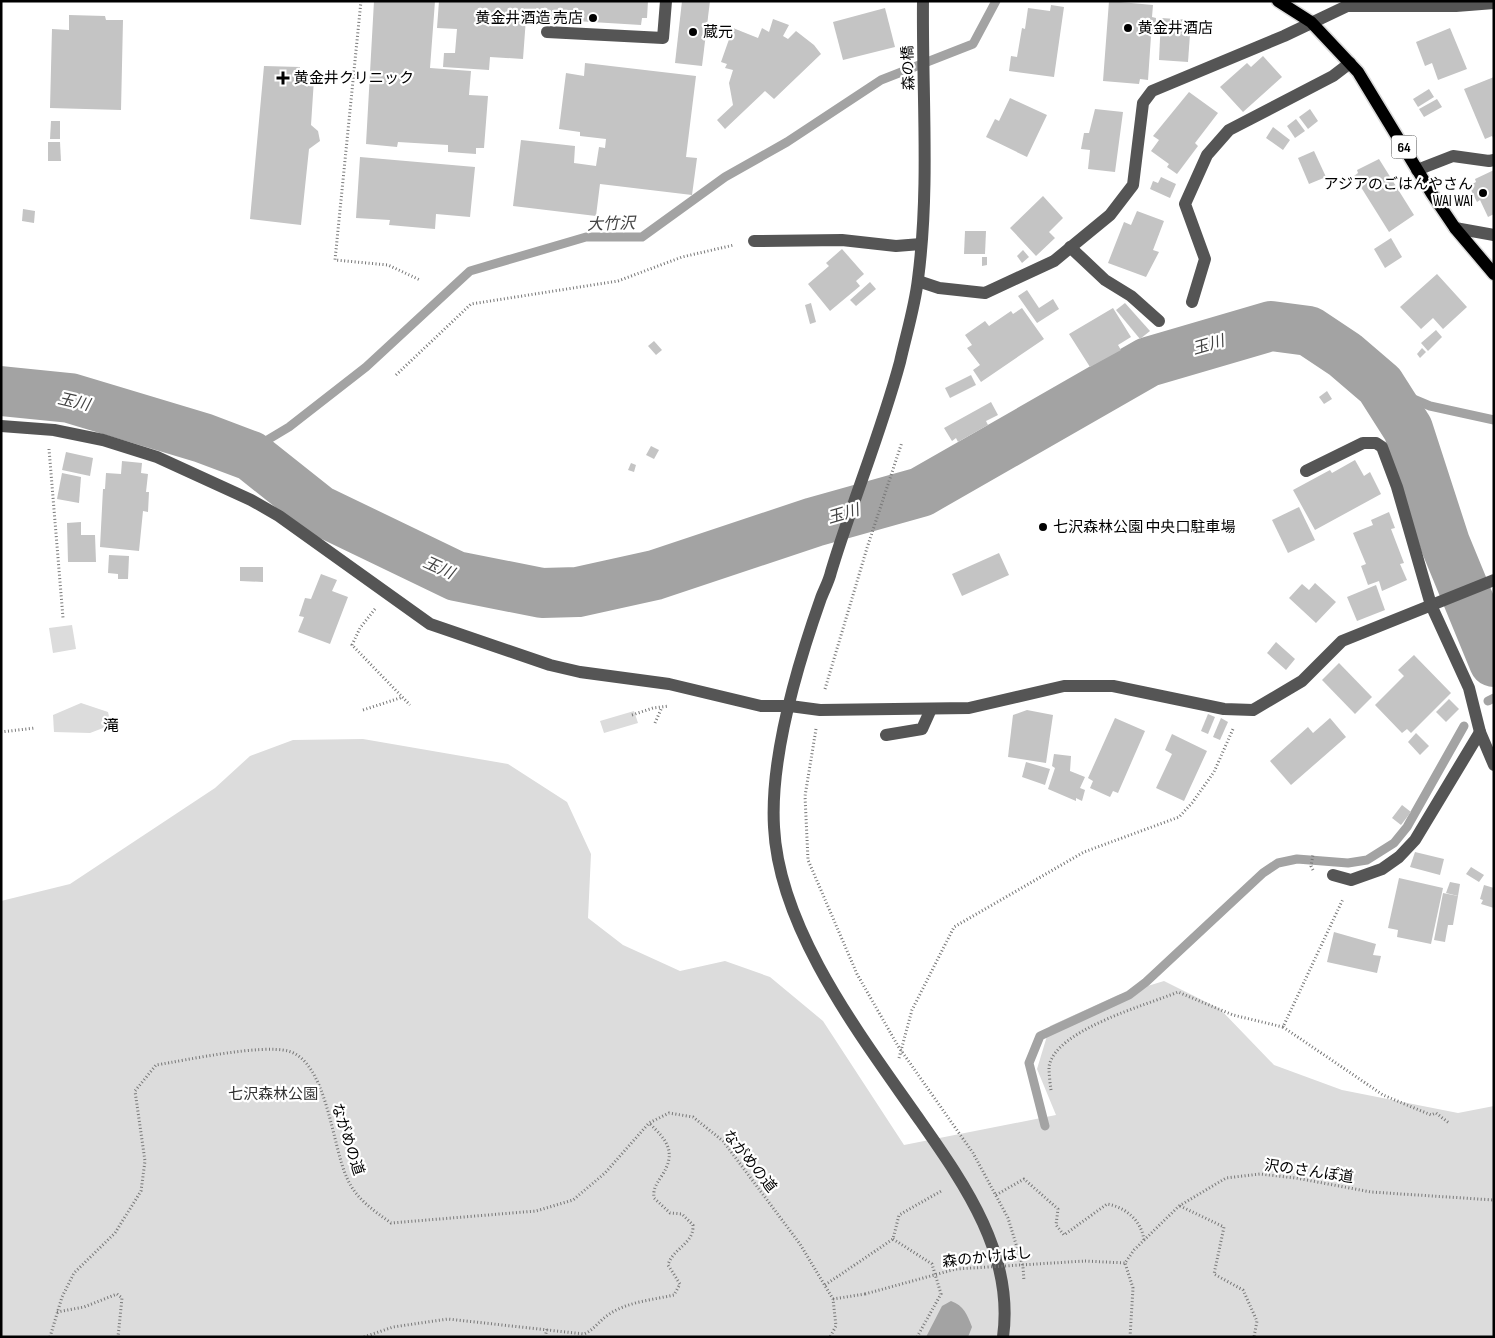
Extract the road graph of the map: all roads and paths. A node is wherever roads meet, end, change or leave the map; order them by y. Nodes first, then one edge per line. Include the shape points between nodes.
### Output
1 (361, 1) edge
2 (666, 1) edge
3 (923, 1) edge
4 (1286, 3) edge
5 (1494, 3) edge
6 (1311, 22) junction
7 (548, 32) dead end
8 (1350, 63) junction
9 (1494, 160) edge
10 (1418, 170) junction
11 (1455, 228) junction
12 (1494, 235) edge
13 (754, 241) joint
14 (921, 244) junction
15 (1070, 247) junction
16 (1494, 274) edge
17 (420, 280) dead end
18 (918, 281) junction
19 (1192, 302) dead end
20 (1159, 322) dead end
21 (396, 375) dead end
22 (1, 426) edge
23 (47, 429) junction
24 (902, 442) dead end
25 (1306, 472) dead end
26 (1491, 581) edge
27 (388, 593) junction
28 (1436, 603) junction
29 (63, 618) dead end
30 (403, 697) junction
31 (410, 705) dead end
32 (790, 706) junction
33 (662, 707) dead end
34 (931, 709) junction
35 (363, 710) dead end
36 (820, 710) junction
37 (1241, 710) junction
38 (655, 723) dead end
39 (34, 728) dead end
40 (1, 732) edge
41 (1480, 732) junction
42 (886, 735) dead end
43 (1494, 765) edge
44 (1313, 855) dead end
45 (1310, 866) dead end
46 (1333, 875) dead end
47 (1351, 880) junction
48 (1283, 1027) junction
49 (902, 1052) junction
50 (889, 1077) junction
51 (1051, 1090) dead end
52 (649, 1123) junction
53 (1449, 1123) dead end
54 (961, 1179) junction
55 (996, 1195) junction
56 (1494, 1200) edge
57 (1179, 1206) junction
58 (893, 1239) junction
59 (1144, 1242) junction
60 (1125, 1263) junction
61 (824, 1284) junction
62 (1025, 1285) dead end
63 (833, 1299) junction
64 (57, 1312) junction
65 (547, 1329) junction
66 (584, 1336) edge
67 (50, 1337) edge
68 (118, 1337) edge
69 (364, 1337) edge
70 (545, 1337) edge
71 (830, 1337) edge
72 (917, 1337) edge
73 (1004, 1337) edge
74 (1130, 1337) edge
75 (1254, 1337) edge

1 - 17 path via 335,260 388,265
2 - 7 street via 663,38
3 - 14 street, 森の橋 via 926,105
4 - 6 main road, 64
5 - 6 street via 1347,6
6 - 8 main road, 64
6 - 15 street via 1152,91 1143,103 1133,185 1110,215
8 - 10 main road, 64
8 - 19 street via 1333,76 1229,130 1208,155 1185,204 1205,259
9 - 10 street via 1453,156
10 - 11 main road, 64
11 - 12 street
11 - 16 main road, 64
13 - 14 street via 842,240 896,246
13 - 21 path via 682,258 618,281 471,304
14 - 18 street, 森の橋
15 - 18 street via 1054,260 985,293 939,288
15 - 20 street via 1104,280 1132,296
18 - 32 street, 森の橋 via 899,364
22 - 23 street
23 - 27 street via 102,440 157,457 251,500
23 - 29 path
24 - 36 path via 866,548
25 - 28 street via 1363,443 1376,443 1382,447
26 - 28 street
27 - 30 path via 360,628 352,645
27 - 32 street via 430,624 550,665 669,684 761,706
28 - 37 street via 1342,641 1302,682 1253,710
28 - 41 street via 1469,688
30 - 31 path
30 - 35 path
32 - 36 street
32 - 50 street, 森の橋 via 776,778 774,828 780,869 794,912 830,987
33 - 38 path
34 - 36 street
34 - 37 street via 969,708 1064,686 1113,686
34 - 42 street via 922,729
36 - 49 path via 805,796 808,860 857,974
37 - 49 path via 1214,772 1179,817 1084,852 954,927 912,1010
39 - 40 path
41 - 43 street
41 - 47 street via 1415,840 1382,869
44 - 45 path
46 - 47 street
47 - 48 path
48 - 51 path via 1233,1015 1178,992 1083,1030 1061,1045 1049,1066
48 - 53 path via 1382,1095 1430,1115 1436,1113
49 - 50 path
49 - 55 path via 973,1153
50 - 54 street, 森の橋
52 - 61 path, ながめの道 via 668,1113 693,1117 723,1141 800,1244
52 - 64 path, ながめの道 via 605,1173 573,1200 536,1211 392,1223 361,1201 347,1178 318,1081 302,1058 288,1051 262,1050 156,1065 135,1092 145,1161 141,1191 115,1233 74,1273
52 - 66 path via 665,1138 670,1150 666,1169 653,1189 654,1198 670,1213 682,1214 693,1226 693,1233 670,1257 668,1265 680,1284 674,1295 625,1306 607,1316
54 - 58 path via 899,1215
54 - 73 street, 森の橋 via 981,1214 999,1265 1007,1313
55 - 59 path via 1024,1179 1058,1209 1056,1225 1064,1235 1107,1204 1116,1205 1139,1224
55 - 62 path via 1008,1218
56 - 57 path, 沢のさんぽ道 via 1371,1192 1260,1174 1226,1178
57 - 59 path, 沢のさんぽ道
57 - 75 path via 1224,1227 1214,1274 1243,1290 1257,1322
58 - 61 path
58 - 72 path via 932,1264 941,1294
59 - 60 path, 沢のさんぽ道
60 - 63 path, 森のかけはし, bridge via 1085,1261 956,1269 865,1294
60 - 74 path via 1133,1288
61 - 63 path, ながめの道
63 - 71 path via 836,1326
64 - 67 path, ながめの道
64 - 68 path via 84,1307 117,1294 122,1298
65 - 66 path
65 - 69 path via 448,1319 393,1327
65 - 70 path

